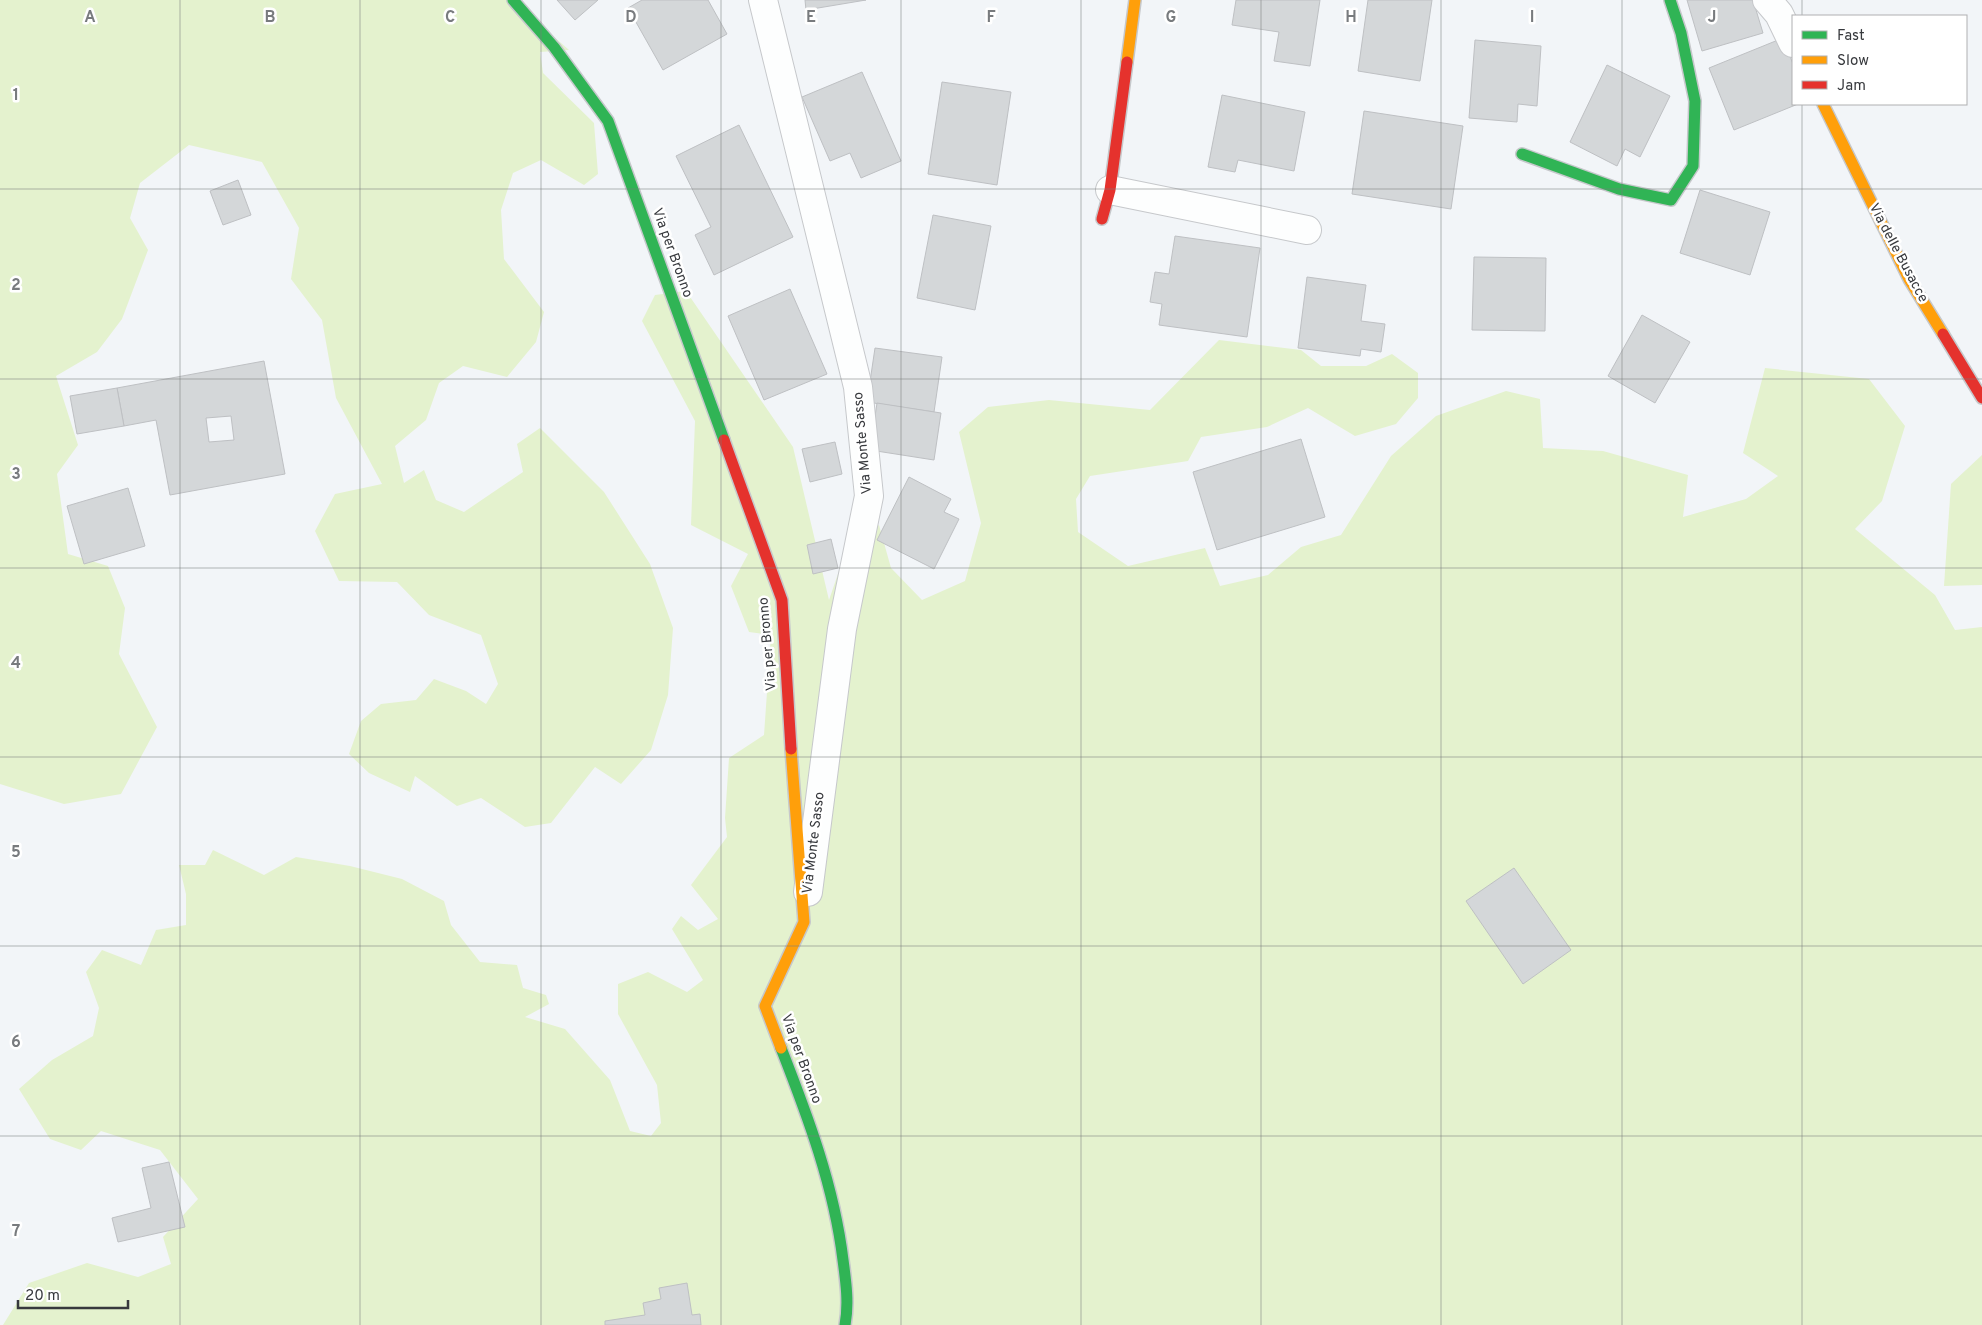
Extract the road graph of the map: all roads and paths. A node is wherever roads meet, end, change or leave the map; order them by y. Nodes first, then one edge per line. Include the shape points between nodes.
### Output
1 (513, 0) edge
2 (764, 0) edge
3 (1135, 0) edge
4 (1670, 0) edge
5 (1767, 0) edge
6 (1792, 41) edge
7 (1823, 105) edge
8 (1522, 154) dead end
9 (1110, 190) junction
10 (1102, 219) dead end
11 (1307, 230) dead end
12 (1982, 398) edge
13 (804, 922) junction
14 (845, 1325) edge

1 - 13 street, Via per Bronno via 554,47 608,121 782,600
2 - 13 street, Via Monte Sasso via 858,387 869,496 842,629
3 - 9 street
4 - 8 street via 1695,100 1693,166 1671,200 1619,189
5 - 6 street via 1779,14
7 - 12 street, Via delle Busacce via 1909,279
9 - 10 street
9 - 11 street
13 - 14 street, Via per Bronno via 765,1006 824,1168 842,1243 848,1311

